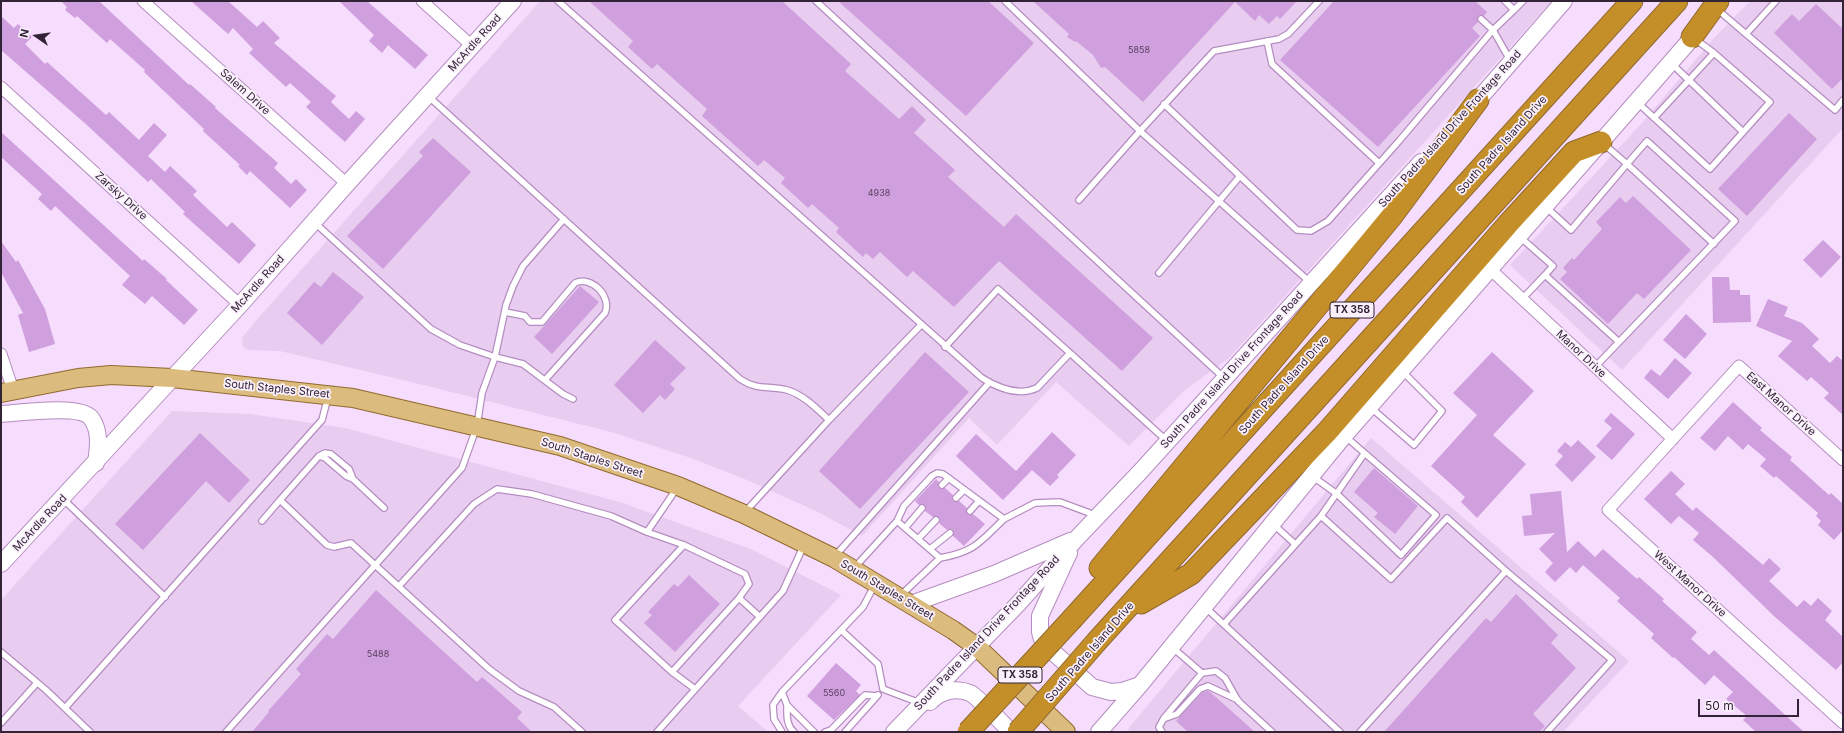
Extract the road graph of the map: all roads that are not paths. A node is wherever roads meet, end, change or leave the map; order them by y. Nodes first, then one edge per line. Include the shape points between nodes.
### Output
1 (143, 1) edge
2 (422, 1) edge
3 (512, 1) edge
4 (558, 1) edge
5 (816, 1) edge
6 (1005, 1) edge
7 (1319, 1) edge
8 (1505, 1) edge
9 (1523, 1) edge
10 (1564, 1) edge
11 (1632, 1) edge
12 (1677, 1) edge
13 (1776, 1) edge
14 (1721, 4) edge
15 (1514, 10) junction
16 (1480, 19) dead end
17 (1493, 30) junction
18 (1746, 34) junction
19 (1692, 37) junction
20 (1267, 41) junction
21 (472, 46) junction
22 (1714, 53) junction
23 (1511, 62) junction
24 (1670, 62) junction
25 (1690, 80) junction
26 (1, 87) edge
27 (427, 95) junction
28 (1478, 100) junction
29 (1843, 100) edge
30 (1636, 102) junction
31 (1164, 104) junction
32 (1654, 118) junction
33 (1140, 131) junction
34 (1743, 132) junction
35 (1601, 142) junction
36 (1379, 163) junction
37 (1627, 164) junction
38 (1240, 176) junction
39 (347, 184) junction
40 (1079, 200) dead end
41 (1219, 201) junction
42 (1544, 206) junction
43 (564, 219) junction
44 (314, 221) junction
45 (1518, 236) junction
46 (1714, 244) junction
47 (1490, 269) junction
48 (1159, 273) dead end
49 (1545, 275) junction
50 (1311, 283) junction
51 (1522, 299) junction
52 (240, 305) junction
53 (504, 312) junction
54 (921, 325) junction
55 (1619, 342) junction
56 (945, 347) junction
57 (1070, 353) junction
58 (1, 354) edge
59 (495, 357) junction
60 (1595, 367) junction
61 (1401, 370) junction
62 (172, 378) junction
63 (1224, 378) junction
64 (545, 380) junction
65 (989, 383) junction
66 (7, 391) edge
67 (328, 395) junction
68 (573, 399) dead end
69 (1369, 407) junction
70 (1, 414) edge
71 (829, 420) junction
72 (477, 426) junction
73 (1344, 436) junction
74 (1673, 439) junction
75 (1167, 441) junction
76 (1364, 454) junction
77 (1843, 460) edge
78 (96, 463) junction
79 (1312, 476) junction
80 (949, 478) junction
81 (942, 485) dead end
82 (678, 486) junction
83 (964, 490) junction
84 (1336, 494) junction
85 (63, 498) junction
86 (956, 498) dead end
87 (280, 500) junction
88 (979, 501) junction
89 (384, 508) dead end
90 (922, 508) dead end
91 (970, 511) dead end
92 (744, 514) junction
93 (1097, 516) junction
94 (1321, 516) junction
95 (1004, 519) junction
96 (936, 520) dead end
97 (262, 521) dead end
98 (896, 521) junction
99 (1272, 524) junction
100 (905, 528) junction
101 (647, 532) junction
102 (950, 533) dead end
103 (1077, 538) junction
104 (918, 540) junction
105 (805, 543) junction
106 (1295, 544) junction
107 (684, 545) junction
108 (930, 549) junction
109 (834, 558) junction
110 (940, 558) junction
111 (1, 564) edge
112 (376, 565) junction
113 (853, 569) junction
114 (1506, 571) junction
115 (876, 583) junction
116 (399, 586) junction
117 (165, 597) junction
118 (739, 598) junction
119 (905, 601) junction
120 (1204, 606) junction
121 (1123, 614) junction
122 (760, 617) junction
123 (1073, 618) junction
124 (1224, 624) junction
125 (841, 630) junction
126 (1172, 646) junction
127 (977, 648) junction
128 (1, 652) edge
129 (672, 672) junction
130 (1202, 673) junction
131 (36, 684) junction
132 (1140, 685) junction
133 (695, 689) junction
134 (883, 689) junction
135 (782, 692) junction
136 (877, 696) junction
137 (1238, 701) junction
138 (921, 703) junction
139 (786, 705) junction
140 (65, 708) junction
141 (1164, 718) junction
142 (1843, 722) edge
143 (1, 723) edge
144 (90, 732) edge
145 (226, 732) edge
146 (582, 732) edge
147 (657, 732) edge
148 (782, 732) edge
149 (794, 732) edge
150 (814, 732) edge
151 (825, 732) edge
152 (845, 732) edge
153 (894, 732) edge
154 (902, 732) edge
155 (968, 732) edge
156 (1011, 732) edge
157 (1018, 732) edge
158 (1066, 732) edge
159 (1099, 732) edge
160 (1162, 732) edge
161 (1272, 732) edge
162 (1340, 732) edge
163 (1360, 732) edge
164 (1547, 732) edge

1 - 39 street, Salem Drive
2 - 21 street
3 - 21 main road, McArdle Road
4 - 54 lane
5 - 63 lane
6 - 33 lane
7 - 20 lane via 1288,34
8 - 15 lane
9 - 15 lane
10 - 23 main road, South Padre Island Drive Frontage Road
11 - 123 highway, South Padre Island Drive / TX 358
12 - 121 highway, South Padre Island Drive / TX 358
13 - 18 lane
14 - 18 lane
14 - 19 highway
15 - 17 lane
16 - 17 lane
17 - 23 lane
17 - 36 lane
18 - 29 lane via 1835,110
19 - 22 lane
19 - 24 main road
20 - 31 lane via 1214,51
20 - 36 lane via 1272,64
21 - 27 main road, McArdle Road
22 - 25 lane
22 - 34 lane via 1770,102
23 - 28 main road, South Padre Island Drive Frontage Road
24 - 25 lane
24 - 30 main road
25 - 32 lane
25 - 34 lane
26 - 52 street, Zarsky Drive
27 - 39 main road, McArdle Road
27 - 43 lane
28 - 50 main road, South Padre Island Drive Frontage Road
28 - 123 highway via 1392,216 1094,575
30 - 32 lane
30 - 35 main road
31 - 33 lane
31 - 38 lane
32 - 34 lane via 1710,169
33 - 40 lane
33 - 41 lane
35 - 37 lane
35 - 42 main road
35 - 121 highway via 1574,152 1326,433 1191,574
36 - 38 lane via 1328,222 1311,231 1297,230
37 - 42 lane via 1571,230
37 - 46 lane
37 - 46 lane via 1647,141 1735,221
38 - 41 lane
39 - 44 main road, McArdle Road
41 - 48 lane
41 - 50 lane
42 - 45 main road
43 - 53 lane via 523,266 512,286
43 - 71 lane via 740,379 758,388 788,390 811,402
44 - 52 main road, McArdle Road
44 - 59 lane via 431,329 458,344
45 - 47 main road
45 - 49 lane via 1553,266
46 - 55 lane
47 - 51 street, Manor Drive
47 - 61 main road
49 - 51 lane
49 - 55 lane
50 - 63 main road, South Padre Island Drive Frontage Road
51 - 60 street, Manor Drive
52 - 62 main road, McArdle Road
53 - 59 lane
53 - 64 lane via 525,316 530,322 542,322 580,280 589,281 606,298 608,304 605,313
54 - 56 lane
54 - 71 lane
55 - 60 lane
56 - 57 lane via 998,289
56 - 65 lane
57 - 65 lane via 1037,388 1031,391 1015,391
57 - 75 lane
58 - 66 street
59 - 64 lane via 523,364
59 - 72 lane via 482,393
60 - 74 street, Manor Drive
61 - 69 main road
61 - 69 lane via 1442,411 1414,445
62 - 66 main road, South Staples Street via 111,375 78,378
62 - 67 main road, South Staples Street
62 - 78 main road, McArdle Road
63 - 75 main road, South Padre Island Drive Frontage Road
64 - 68 lane
65 - 109 lane
67 - 72 main road, South Staples Street via 353,398
67 - 117 lane via 322,420
69 - 73 main road
70 - 78 main road via 81,411 90,417 95,425 98,444
71 - 92 lane
72 - 82 main road, South Staples Street via 560,446
72 - 112 lane via 462,468
73 - 76 lane
73 - 79 main road
74 - 77 street, East Manor Drive via 1739,366
74 - 142 street, West Manor Drive via 1608,510
75 - 93 main road, South Padre Island Drive Frontage Road
76 - 84 lane
76 - 84 lane via 1436,515 1401,555
78 - 85 main road, McArdle Road
79 - 84 lane
79 - 99 main road
80 - 81 lane
80 - 83 lane
80 - 98 lane via 938,473 932,476 904,506
82 - 92 main road, South Staples Street
82 - 101 lane
83 - 86 lane
83 - 88 lane
84 - 94 lane
85 - 111 main road, McArdle Road
85 - 117 lane
87 - 89 lane via 319,456 354,479
87 - 97 lane
87 - 112 lane via 327,545 334,547 351,543
88 - 91 lane
88 - 95 lane
90 - 100 lane
92 - 105 main road, South Staples Street
93 - 95 lane via 1060,502 1035,503
93 - 103 main road, South Padre Island Drive Frontage Road
94 - 106 lane
94 - 114 lane via 1391,579 1447,518
95 - 110 lane via 977,546 960,555
96 - 104 lane
98 - 100 lane
98 - 113 lane
99 - 106 lane
99 - 120 main road
100 - 104 lane
101 - 107 lane
101 - 116 lane via 611,516 532,494 497,488 474,504
102 - 108 lane
103 - 119 main road via 994,574
103 - 127 main road, South Padre Island Drive Frontage Road
103 - 132 main road via 1040,616 1043,643 1092,687 1110,692
104 - 108 lane
105 - 109 main road, South Staples Street
105 - 122 lane via 783,591
106 - 124 lane
107 - 118 lane via 745,574 749,584
107 - 129 lane via 615,620
108 - 110 lane
109 - 113 main road, South Staples Street
110 - 119 lane
112 - 116 lane
112 - 145 lane
113 - 115 main road, South Staples Street
114 - 163 lane
114 - 164 lane via 1612,660
115 - 119 main road, South Staples Street
115 - 125 lane via 863,608
116 - 146 lane via 489,669 519,691 554,707
117 - 140 lane
118 - 122 lane
118 - 129 lane
119 - 127 main road, South Staples Street
120 - 124 lane
120 - 126 main road
121 - 157 highway, South Padre Island Drive / TX 358, bridge
122 - 133 lane
123 - 155 highway, South Padre Island Drive / TX 358, bridge
124 - 162 lane
125 - 134 lane via 878,664
125 - 135 lane
126 - 130 lane
126 - 132 main road
127 - 138 main road, South Padre Island Drive Frontage Road
127 - 158 main road, South Staples Street
128 - 131 lane
129 - 133 lane
130 - 137 lane via 1216,672 1225,678
130 - 141 lane
131 - 140 lane
131 - 143 lane
132 - 159 main road
133 - 147 lane
134 - 136 lane
134 - 138 lane
135 - 139 lane
135 - 148 lane via 773,705 774,719
136 - 151 lane via 864,694 831,730
136 - 152 lane
137 - 141 lane via 1208,686 1200,689 1177,714
137 - 161 lane
138 - 153 main road, South Padre Island Drive Frontage Road
139 - 149 lane via 787,719
139 - 150 lane
140 - 144 lane
141 - 160 lane via 1159,727
154 - 156 main road via 937,695 954,690 971,693

